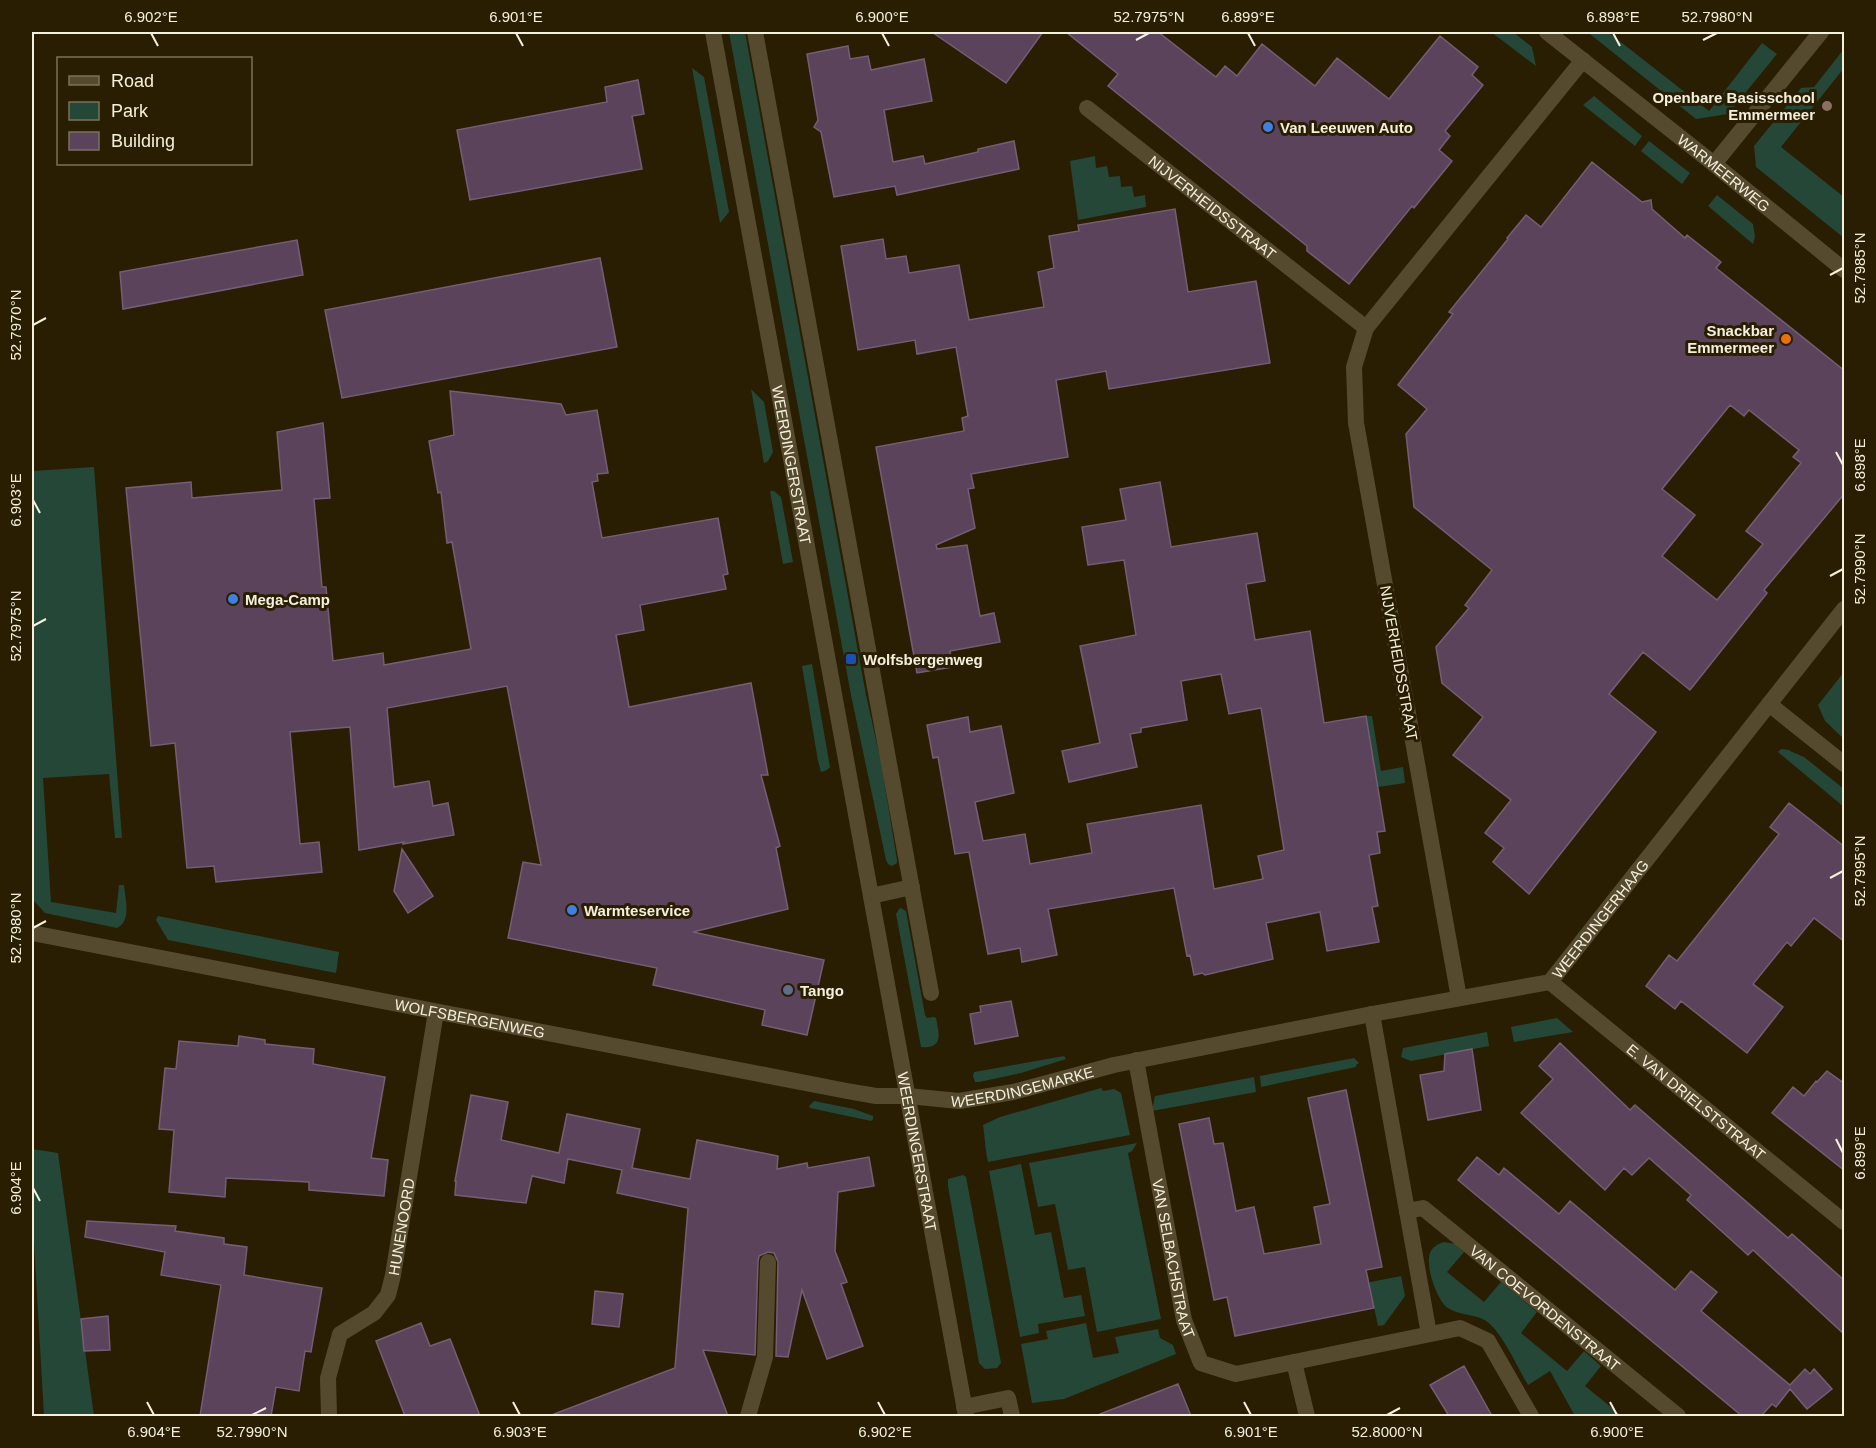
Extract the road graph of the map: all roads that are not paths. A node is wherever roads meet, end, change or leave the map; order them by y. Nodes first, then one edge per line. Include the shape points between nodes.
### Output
1 (712, 32) edge
2 (755, 32) edge
3 (1547, 32) edge
4 (1821, 32) edge
5 (1582, 60) junction
6 (1087, 108) dead end
7 (1714, 164) junction
8 (1845, 270) edge
9 (1366, 328) junction
10 (1845, 609) edge
11 (1769, 704) junction
12 (1845, 764) edge
13 (912, 887) junction
14 (871, 896) junction
15 (32, 933) edge
16 (1550, 982) junction
17 (931, 993) dead end
18 (1459, 998) junction
19 (436, 1012) junction
20 (1371, 1014) junction
21 (1136, 1060) junction
22 (908, 1096) junction
23 (1407, 1211) junction
24 (1845, 1222) edge
25 (768, 1262) dead end
26 (1429, 1334) junction
27 (1294, 1362) junction
28 (965, 1412) edge
29 (329, 1416) edge
30 (748, 1416) edge
31 (1012, 1416) edge
32 (1307, 1416) edge
33 (1532, 1416) edge
34 (1678, 1416) edge

1 - 14 street, WEERDINGERSTRAAT
2 - 13 street
3 - 5 street, WARMEERWEG
4 - 7 street
5 - 7 street, WARMEERWEG
5 - 9 street, NIJVERHEIDSSTRAAT
6 - 9 street, NIJVERHEIDSSTRAAT
7 - 8 street, WARMEERWEG
9 - 18 street, NIJVERHEIDSSTRAAT via 1354,367 1356,423
10 - 11 street, WEERDINGERHAAG
11 - 12 street
11 - 16 street, WEERDINGERHAAG
13 - 14 street
13 - 17 street
14 - 22 street, WEERDINGERSTRAAT
15 - 19 street, WOLFSBERGENWEG
16 - 18 street, WEERDINGERHAAG
16 - 24 street, E. VAN DRIELSTSTRAAT
18 - 20 street, WEERDINGERHAAG
19 - 22 street, WOLFSBERGENWEG via 866,1094
19 - 29 street, HUNENOORD via 388,1295 374,1313 339,1334 328,1378
20 - 21 street, WEERDINGERHAAG
20 - 23 street
21 - 22 street, WEERDINGEMARKE via 1013,1092 959,1101
21 - 27 street, VAN SELBACHSTRAAT via 1184,1320 1201,1363 1236,1374
22 - 28 street, WEERDINGERSTRAAT
23 - 26 street
23 - 34 street, VAN COEVORDENSTRAAT via 1423,1208
25 - 30 street via 765,1357
26 - 27 street, VAN SELBACHSTRAAT
26 - 33 street, VAN SELBACHSTRAAT via 1460,1328 1488,1341
27 - 32 street
28 - 31 street, WEERDINGERSTRAAT via 1008,1398

